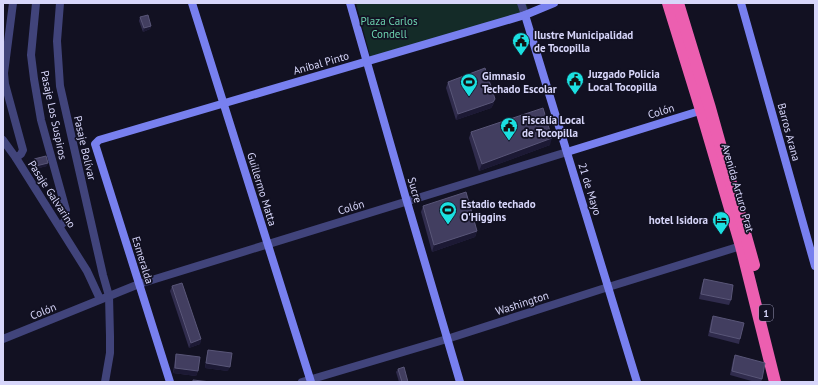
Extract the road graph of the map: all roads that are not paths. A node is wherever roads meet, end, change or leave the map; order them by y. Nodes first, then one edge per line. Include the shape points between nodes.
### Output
1 (13, 3) edge
2 (36, 3) edge
3 (60, 3) edge
4 (192, 3) edge
5 (350, 3) edge
6 (521, 3) edge
7 (554, 3) edge
8 (668, 3) edge
9 (678, 3) edge
10 (741, 3) edge
11 (525, 15) junction
12 (366, 62) junction
13 (223, 104) junction
14 (706, 109) junction
15 (3, 140) edge
16 (95, 144) joint
17 (567, 152) junction
18 (16, 158) junction
19 (407, 202) junction
20 (60, 226) junction
21 (268, 245) junction
22 (745, 245) junction
23 (815, 266) edge
24 (103, 275) junction
25 (92, 282) junction
26 (139, 284) junction
27 (608, 286) junction
28 (109, 296) junction
29 (100, 299) junction
30 (3, 339) edge
31 (447, 339) junction
32 (307, 381) edge
33 (105, 382) edge
34 (170, 382) edge
35 (460, 382) edge
36 (637, 382) edge
37 (774, 382) edge
38 (782, 382) edge

1 - 18 street, Pasaje Galvarino via 4,73 23,150
2 - 20 street, Pasaje Los Suspiros via 32,55 34,79 66,210 65,221
3 - 24 street, Pasaje Bolívar via 60,86
4 - 13 street, Guillermo Matta
5 - 12 street, Sucre
6 - 11 street, 21 de Mayo
7 - 11 street, Aníbal Pinto
8 - 14 highway, Avenida Arturo Prat / 1
9 - 14 highway, Avenida Arturo Prat / 1
10 - 23 street, Barros Arana
11 - 12 street, Aníbal Pinto
11 - 17 street, 21 de Mayo
12 - 13 street, Aníbal Pinto
12 - 19 street, Sucre
13 - 16 street, Aníbal Pinto via 99,140
13 - 21 street, Guillermo Matta
14 - 17 street, Colón
14 - 22 highway, Avenida Arturo Prat / 1
15 - 18 street
16 - 26 street, Esmeralda
17 - 19 street, Colón
17 - 27 street, 21 de Mayo
18 - 20 street, Pasaje Galvarino
19 - 21 street, Colón
19 - 31 street, Sucre
20 - 25 street, Pasaje Galvarino
21 - 26 street, Colón
21 - 32 street, Guillermo Matta
22 - 27 street, Washington
22 - 37 highway, Avenida Arturo Prat / 1
22 - 38 highway, Avenida Arturo Prat / 1
24 - 25 street
24 - 28 street, Pasaje Bolívar
25 - 29 street, Pasaje Galvarino
26 - 28 street, Colón
26 - 34 street, Esmeralda
27 - 31 street, Washington
27 - 36 street, 21 de Mayo
28 - 29 street, Colón
28 - 33 street, Pasaje Bolívar via 110,353
29 - 30 street, Colón
31 - 32 street, Washington
31 - 35 street, Sucre

